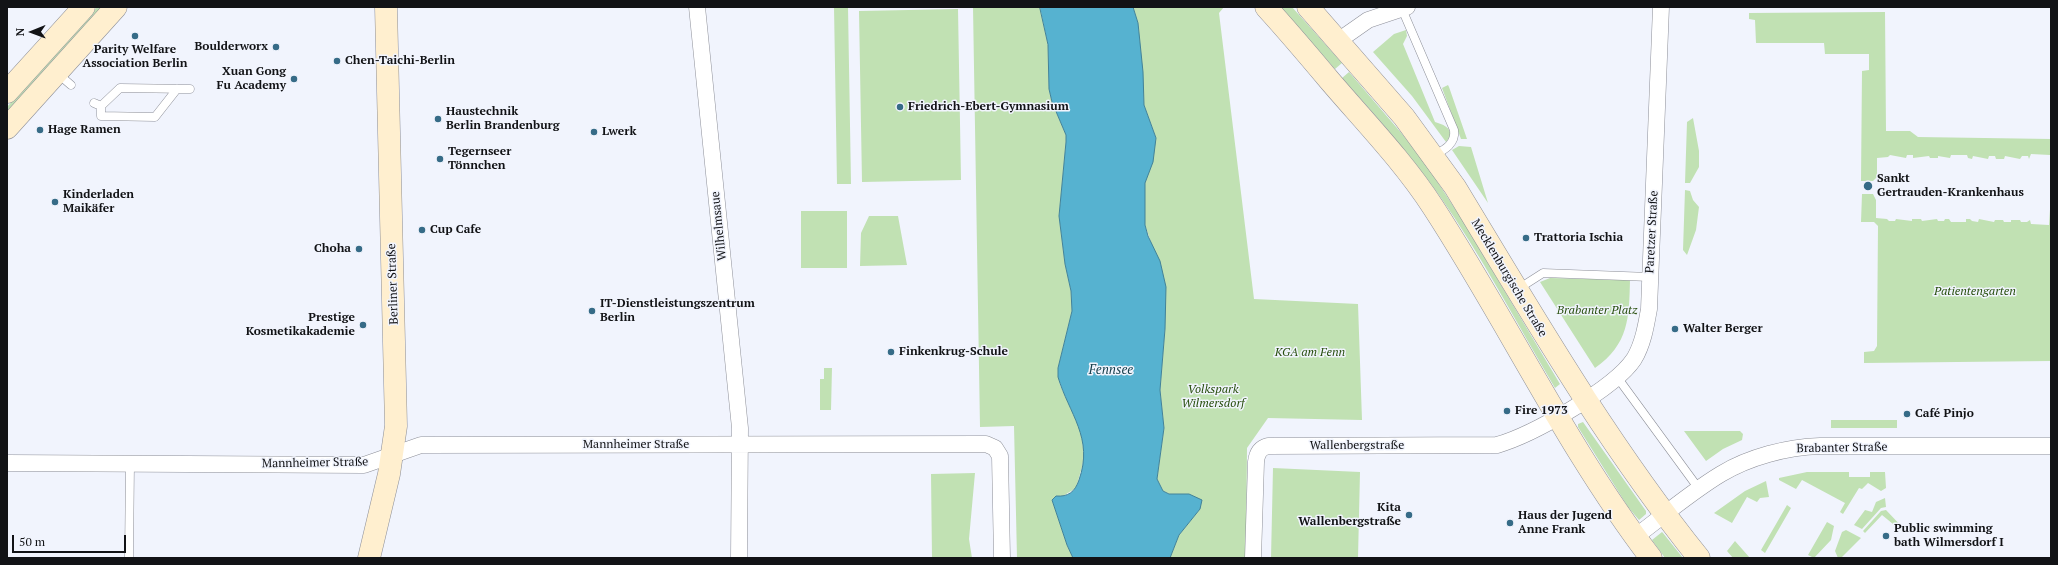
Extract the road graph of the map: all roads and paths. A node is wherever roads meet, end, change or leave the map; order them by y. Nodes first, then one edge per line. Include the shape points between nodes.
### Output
1 (84, 7) edge
2 (116, 7) edge
3 (386, 7) edge
4 (697, 7) edge
5 (1266, 7) edge
6 (1308, 7) edge
7 (1661, 7) edge
8 (1404, 8) edge
9 (1338, 41) junction
10 (177, 89) junction
11 (190, 89) dead end
12 (7, 92) edge
13 (7, 128) edge
14 (1433, 156) junction
15 (1650, 276) junction
16 (1517, 290) junction
17 (1617, 377) junction
18 (1584, 400) junction
19 (1558, 416) junction
20 (740, 445) junction
21 (2051, 446) edge
22 (393, 455) junction
23 (7, 463) edge
24 (130, 463) junction
25 (1699, 489) junction
26 (1665, 515) junction
27 (1635, 537) junction
28 (129, 558) edge
29 (369, 558) edge
30 (739, 558) edge
31 (1002, 558) edge
32 (1253, 558) edge
33 (1651, 558) edge
34 (1698, 558) edge

1 - 12 main road
2 - 13 main road via 64,79
3 - 22 main road, Berliner Straße via 396,420
4 - 20 street, Wilhelmsaue
5 - 19 main road via 1382,140 1432,206 1496,308
6 - 9 main road, Mecklenburgische Straße
7 - 15 street, Paretzer Straße
8 - 9 street via 1368,20
8 - 14 lane via 1454,130 1455,137 1451,143
9 - 14 main road, Mecklenburgische Straße via 1404,117
10 - 10 lane via 120,88 98,105 101,116 155,117
10 - 11 lane
14 - 16 main road, Mecklenburgische Straße
15 - 16 lane via 1543,273
15 - 17 street, Paretzer Straße via 1649,309 1641,345 1633,360
16 - 18 main road, Mecklenburgische Straße
17 - 18 street, Paretzer Straße
17 - 25 lane
18 - 19 street, Paretzer Straße
18 - 26 main road, Mecklenburgische Straße
19 - 27 main road
19 - 32 street, Wallenbergstraße via 1521,437 1497,445 1262,448 1256,456
20 - 22 street, Mannheimer Straße via 420,445
20 - 30 street
20 - 31 street, Mannheimer Straße via 986,444 994,448 1000,456
21 - 25 street, Brabanter Straße via 1820,446 1787,449 1744,463 1722,473
22 - 24 street, Mannheimer Straße via 364,465
22 - 29 main road, Berliner Straße
23 - 24 street, Mannheimer Straße
24 - 28 lane
25 - 26 street, Brabanter Straße
26 - 27 street, Brabanter Straße
26 - 34 main road, Mecklenburgische Straße
27 - 33 main road

